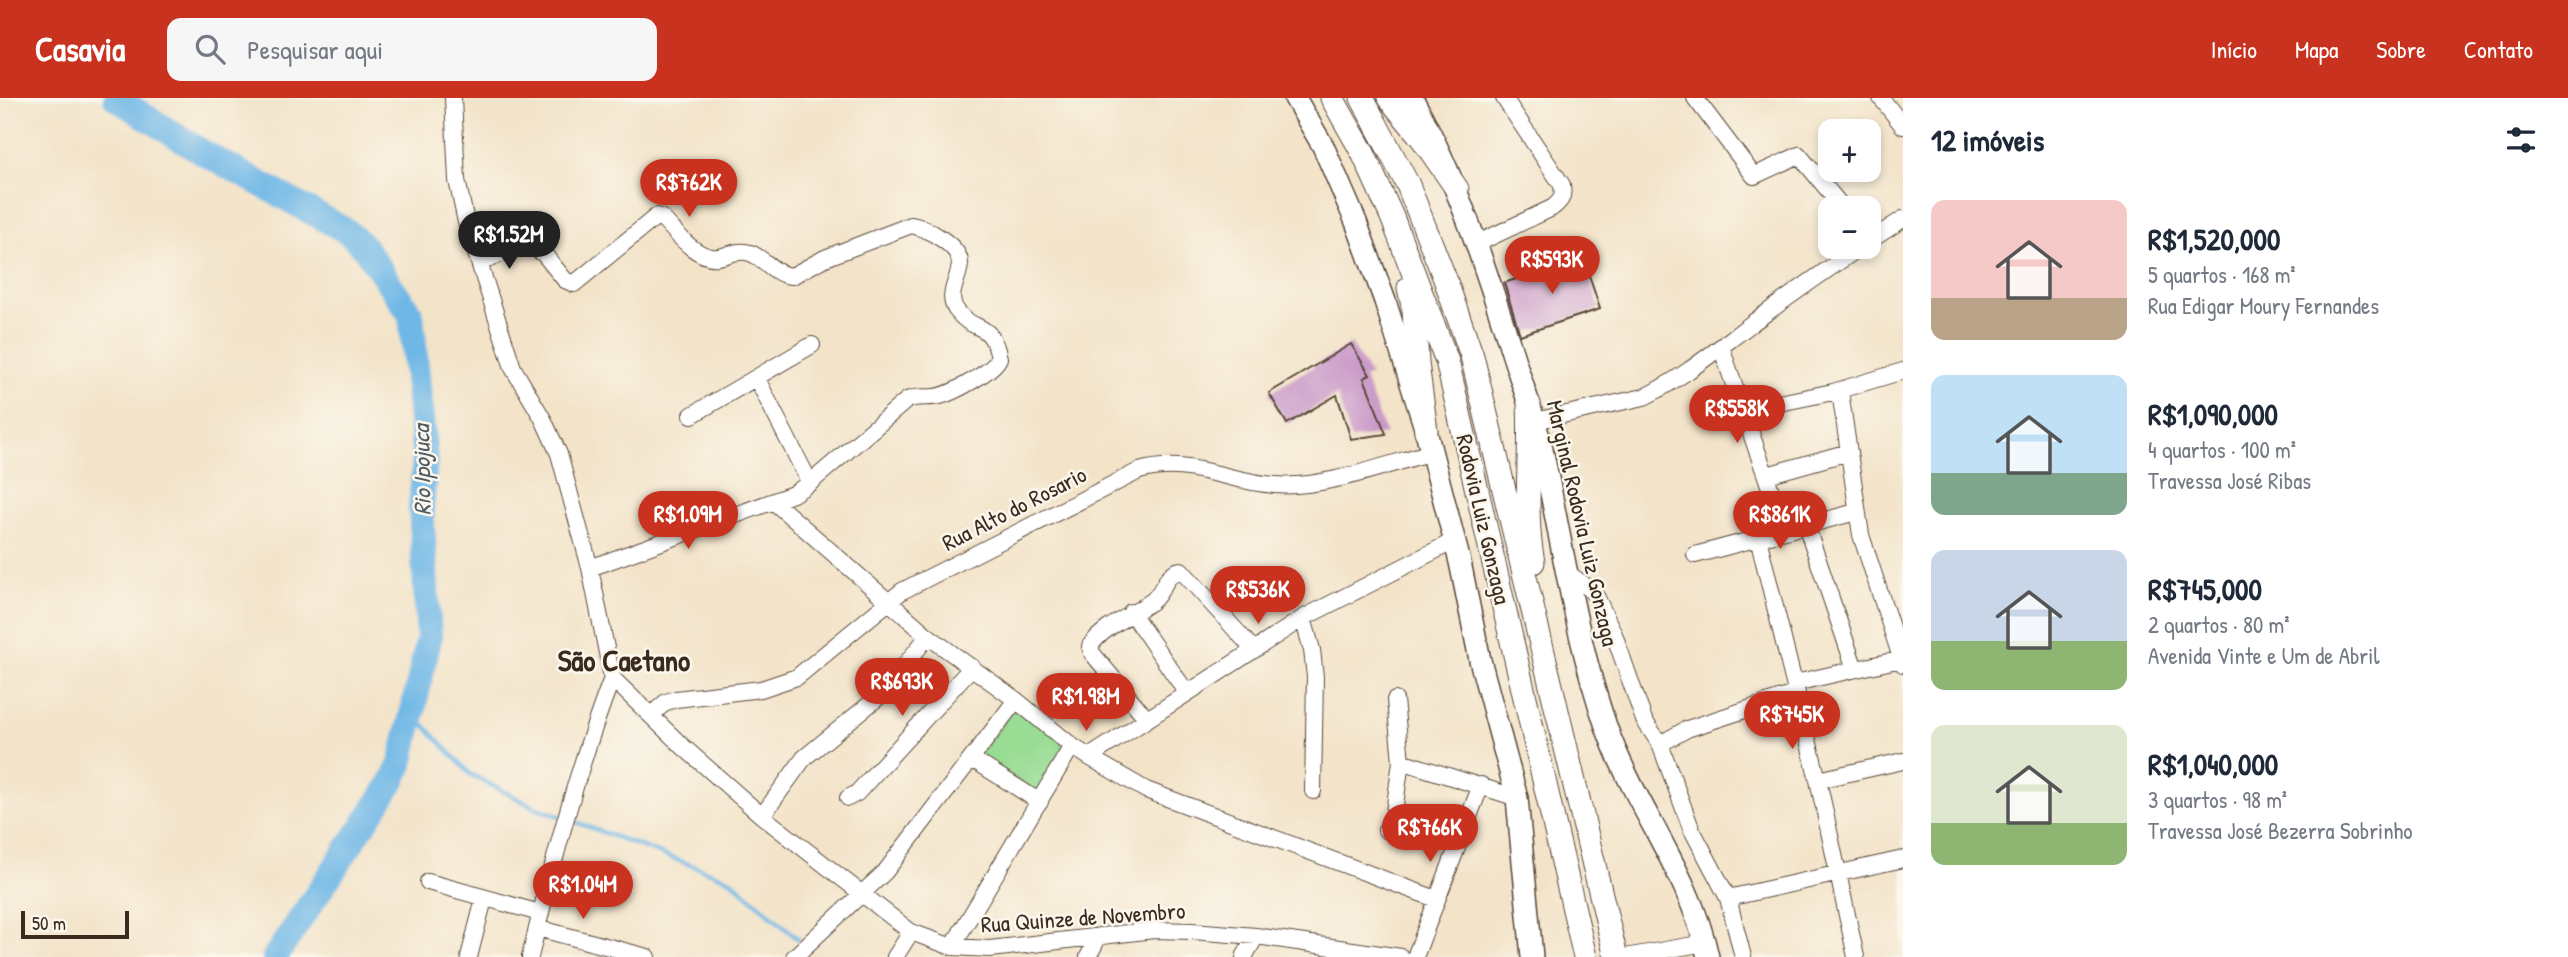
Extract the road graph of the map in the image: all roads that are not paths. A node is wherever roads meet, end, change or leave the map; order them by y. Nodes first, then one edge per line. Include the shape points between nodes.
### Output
1 (453, 98) edge
2 (1295, 98) edge
3 (1331, 98) edge
4 (1362, 98) edge
5 (1389, 98) edge
6 (1412, 98) edge
7 (1504, 98) edge
8 (1695, 98) edge
9 (1888, 102) edge
10 (1903, 127) edge
11 (1457, 189) junction
12 (1833, 196) edge
13 (1903, 219) edge
14 (1881, 233) edge
15 (1476, 244) junction
16 (1844, 259) edge
17 (480, 263) junction
18 (812, 345) dead end
19 (1721, 347) junction
20 (1903, 371) edge
21 (757, 379) junction
22 (1833, 392) junction
23 (1745, 411) junction
24 (1532, 413) junction
25 (692, 415) dead end
26 (1429, 442) junction
27 (1849, 452) junction
28 (1767, 475) junction
29 (810, 483) junction
30 (774, 502) junction
31 (1856, 512) junction
32 (1805, 525) junction
33 (1786, 531) junction
34 (1758, 538) junction
35 (1454, 541) junction
36 (1695, 555) dead end
37 (590, 568) junction
38 (1569, 574) junction
39 (887, 602) junction
40 (1131, 612) junction
41 (1303, 618) junction
42 (928, 636) junction
43 (1254, 650) junction
44 (1902, 662) edge
45 (972, 667) junction
46 (1855, 669) junction
47 (612, 678) junction
48 (1796, 688) junction
49 (1187, 693) junction
50 (1016, 700) junction
51 (1395, 700) dead end
52 (1557, 714) junction
53 (651, 715) junction
54 (1147, 719) junction
55 (1072, 746) junction
56 (1663, 751) junction
57 (1089, 757) junction
58 (971, 759) junction
59 (1401, 761) junction
60 (1903, 761) edge
61 (1818, 780) junction
62 (1481, 785) junction
63 (1313, 792) dead end
64 (848, 798) dead end
65 (1517, 798) junction
66 (1040, 802) junction
67 (762, 816) junction
68 (1386, 830) dead end
69 (1903, 859) edge
70 (1839, 872) junction
71 (428, 882) dead end
72 (862, 895) junction
73 (1436, 898) junction
74 (1728, 898) junction
75 (484, 899) junction
76 (539, 921) junction
77 (911, 932) junction
78 (1099, 936) junction
79 (1256, 936) junction
80 (952, 947) junction
81 (1706, 950) edge
82 (620, 953) edge
83 (1352, 953) edge
84 (469, 957) edge
85 (530, 957) edge
86 (647, 957) edge
87 (794, 957) edge
88 (895, 957) edge
89 (1088, 957) edge
90 (1244, 957) edge
91 (1401, 957) edge
92 (1415, 957) edge
93 (1532, 957) edge
94 (1585, 957) edge
95 (1616, 957) edge
96 (1625, 957) edge
97 (1743, 957) edge
98 (1856, 957) edge

1 - 17 street via 457,180
2 - 26 main road via 1323,146 1356,222
3 - 26 highway via 1408,283
3 - 94 highway, Rodovia Luiz Gonzaga via 1392,217 1447,361
4 - 52 highway, Rodovia Luiz Gonzaga via 1408,186 1472,356
5 - 11 highway
6 - 11 main road, Marginal Rodovia Luiz Gonzaga
7 - 15 street via 1564,194 1552,208
8 - 12 street via 1754,176 1799,155
9 - 10 street
11 - 15 main road, Marginal Rodovia Luiz Gonzaga
13 - 14 street
15 - 24 main road, Marginal Rodovia Luiz Gonzaga
16 - 19 street
17 - 29 street via 515,248 532,247 570,283 578,282 657,216 704,256 743,251 774,271 792,276 899,228 920,226 939,237 960,263 953,304 992,337 998,363 942,396 907,400
17 - 37 street via 513,368 553,438
18 - 21 street
19 - 23 street
19 - 24 street via 1644,397
20 - 22 street
21 - 25 street
21 - 29 street
22 - 23 street
22 - 27 street via 1841,398
23 - 28 street
24 - 38 main road, Marginal Rodovia Luiz Gonzaga
24 - 52 highway via 1530,538
26 - 35 main road
26 - 39 street, Rua Alto do Rosario via 1321,482 1297,485 1251,483 1180,465 1139,471 918,581
27 - 28 street
27 - 31 street
28 - 33 street
29 - 30 street
30 - 37 street
30 - 39 street
31 - 32 street
31 - 44 street
32 - 33 street
32 - 46 street
33 - 34 street
34 - 36 street
34 - 48 street
35 - 41 street
35 - 65 main road
37 - 47 street
38 - 56 street via 1597,598 1644,720
38 - 81 main road, Marginal Rodovia Luiz Gonzaga via 1579,631 1608,730 1685,891
39 - 42 street
39 - 53 street, Rua Alto do Rosario via 797,677 761,689 676,699
40 - 43 street via 1154,600 1172,573 1181,570
40 - 49 street
40 - 54 street via 1090,646
41 - 43 street
41 - 63 street via 1315,677
42 - 45 street
42 - 67 street via 882,694 804,758
43 - 49 street
44 - 46 street
45 - 50 street
45 - 64 street
46 - 48 street
47 - 53 street, Rua Quinze de Novembro
47 - 76 street via 589,737
48 - 56 street via 1688,729
48 - 61 street
49 - 54 street
50 - 55 street
50 - 58 street
51 - 59 street
52 - 95 highway, Rodovia Luiz Gonzaga
53 - 67 street, Rua Quinze de Novembro
54 - 57 street
55 - 57 street
55 - 66 street
56 - 74 street via 1691,828
57 - 73 street via 1146,790
58 - 66 street
58 - 72 street via 885,872
59 - 62 street
59 - 68 street via 1393,820
60 - 61 street
61 - 70 street
62 - 65 street
62 - 73 street
65 - 93 main road
66 - 80 street
67 - 72 street, Rua Quinze de Novembro
69 - 70 street
70 - 74 street
70 - 98 street
71 - 75 street
72 - 77 street, Rua Quinze de Novembro
72 - 87 street
73 - 92 street
74 - 97 street
75 - 76 street
75 - 84 street
76 - 82 street
76 - 85 street
77 - 80 street, Rua Quinze de Novembro
77 - 88 street
78 - 79 street, Rua Quinze de Novembro via 1154,930
78 - 80 street, Rua Quinze de Novembro via 990,949
78 - 89 street
79 - 83 street, Rua Quinze de Novembro
79 - 90 street
81 - 96 street
82 - 86 street
83 - 91 street, Rua Quinze de Novembro

